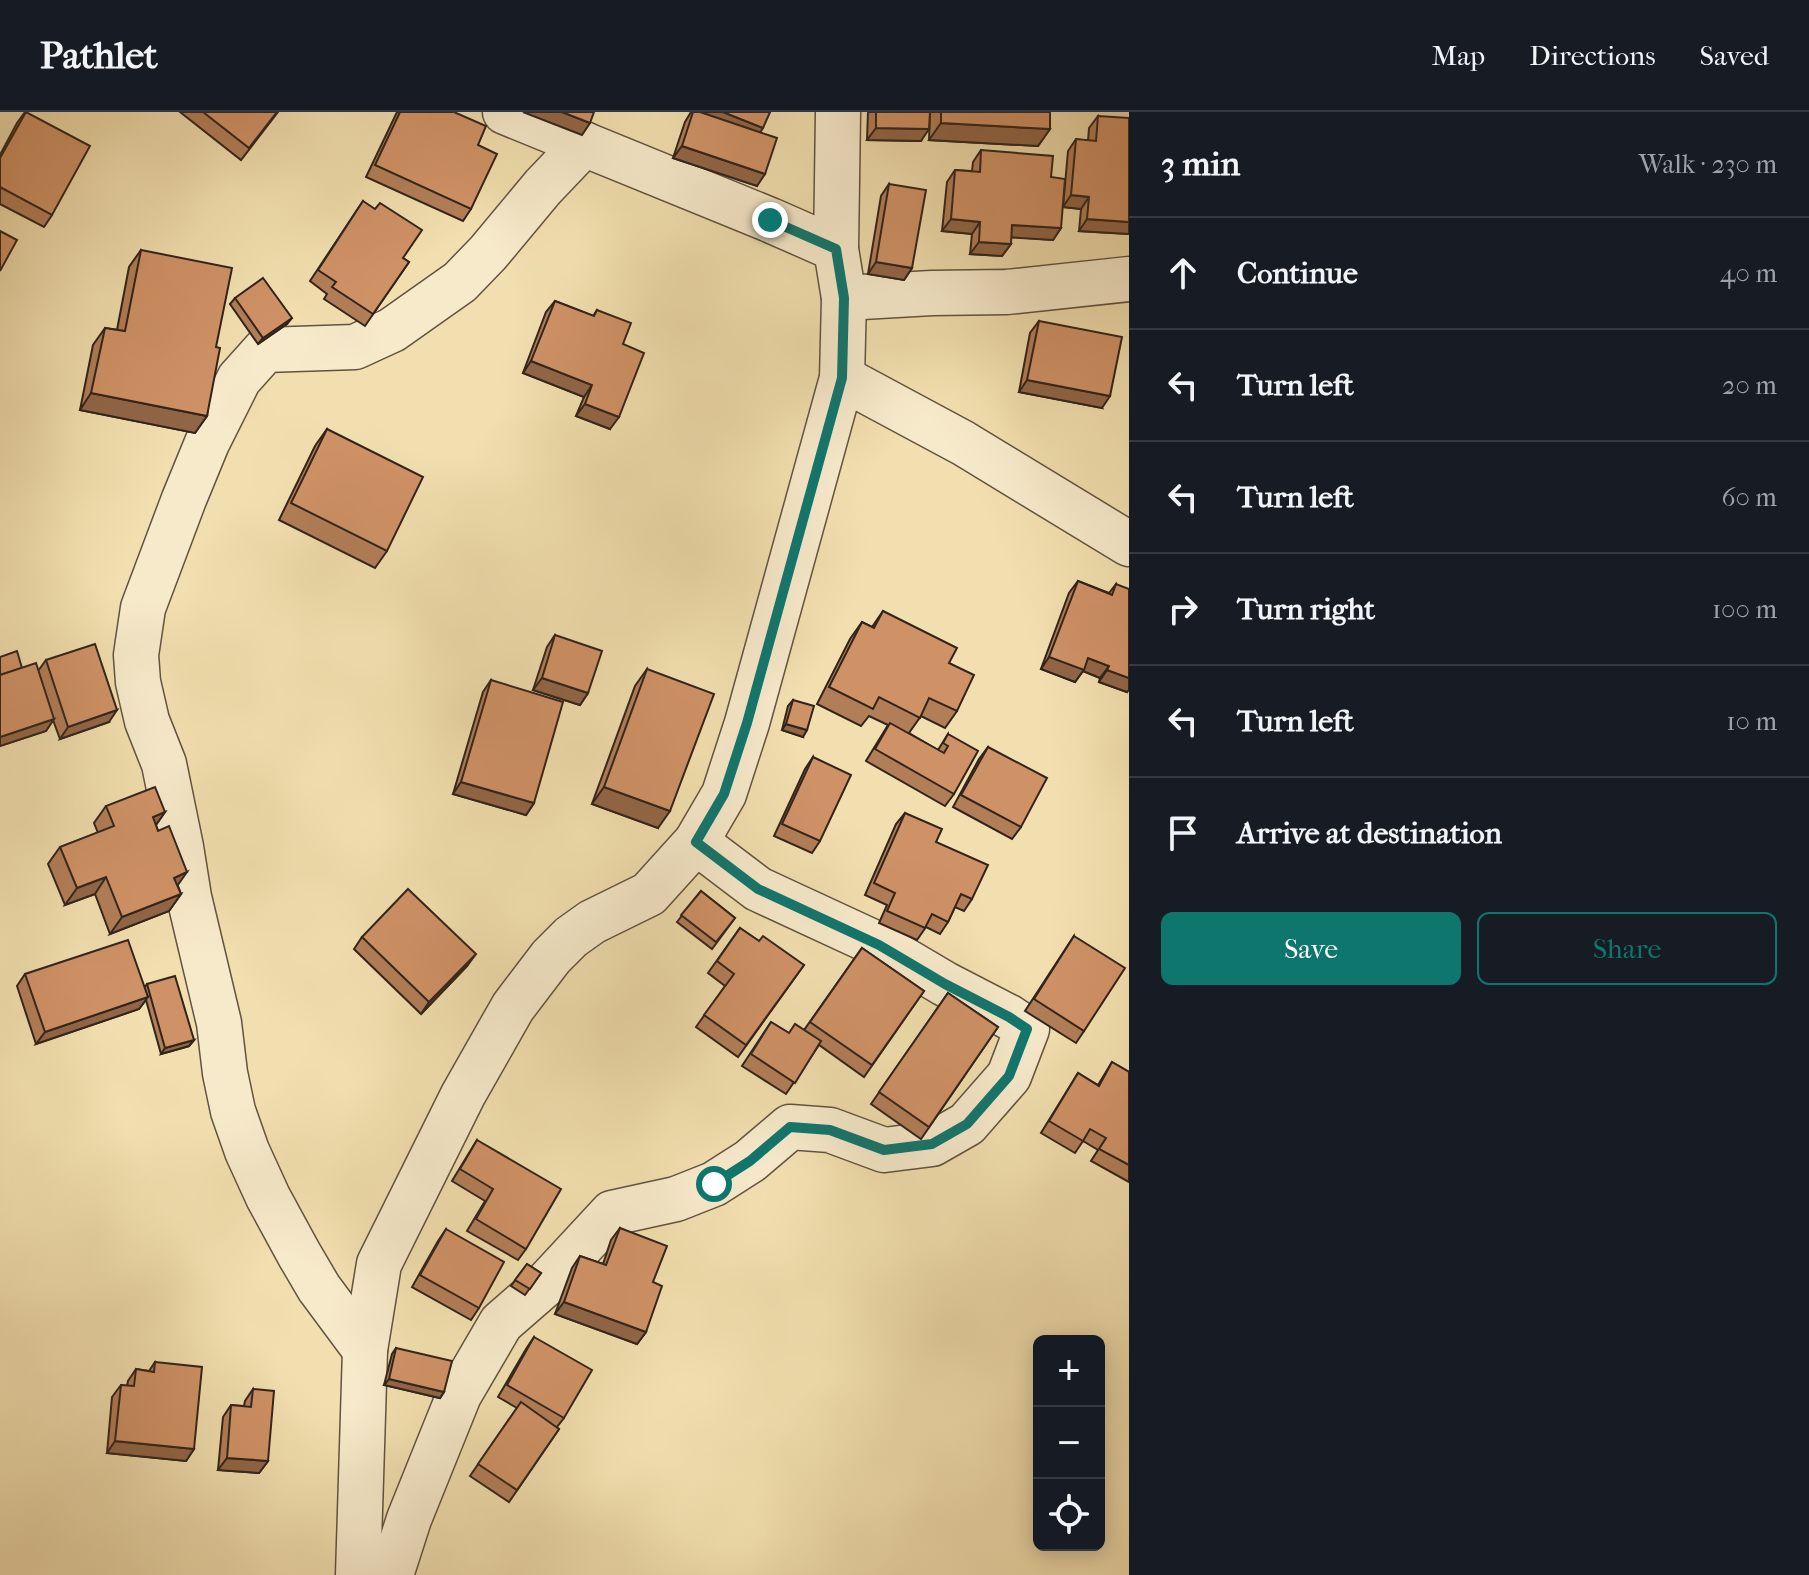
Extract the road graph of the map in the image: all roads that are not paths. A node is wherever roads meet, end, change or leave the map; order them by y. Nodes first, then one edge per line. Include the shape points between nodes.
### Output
1 (505, 112) edge
2 (838, 112) edge
3 (584, 144) junction
4 (836, 249) junction
5 (1129, 279) edge
6 (844, 298) junction
7 (842, 378) junction
8 (1129, 544) edge
9 (696, 842) junction
10 (365, 1350) junction
11 (358, 1575) edge
12 (391, 1575) edge

1 - 3 street
2 - 4 street
3 - 4 street
3 - 10 street via 460,282 392,330 355,347 265,350 239,379 207,443 143,608 138,682 164,764 233,1111 257,1174 299,1254
4 - 6 street
5 - 6 street via 1007,292
6 - 7 street
7 - 8 street via 963,443
7 - 9 street via 747,723 724,794
9 - 10 street via 649,894 571,937 513,1007 379,1264
9 - 12 street via 758,889 879,945 1027,1029 1009,1076 967,1124 932,1144 884,1150 830,1130 790,1127 714,1184 676,1199 612,1213 501,1323 459,1395
10 - 11 street

